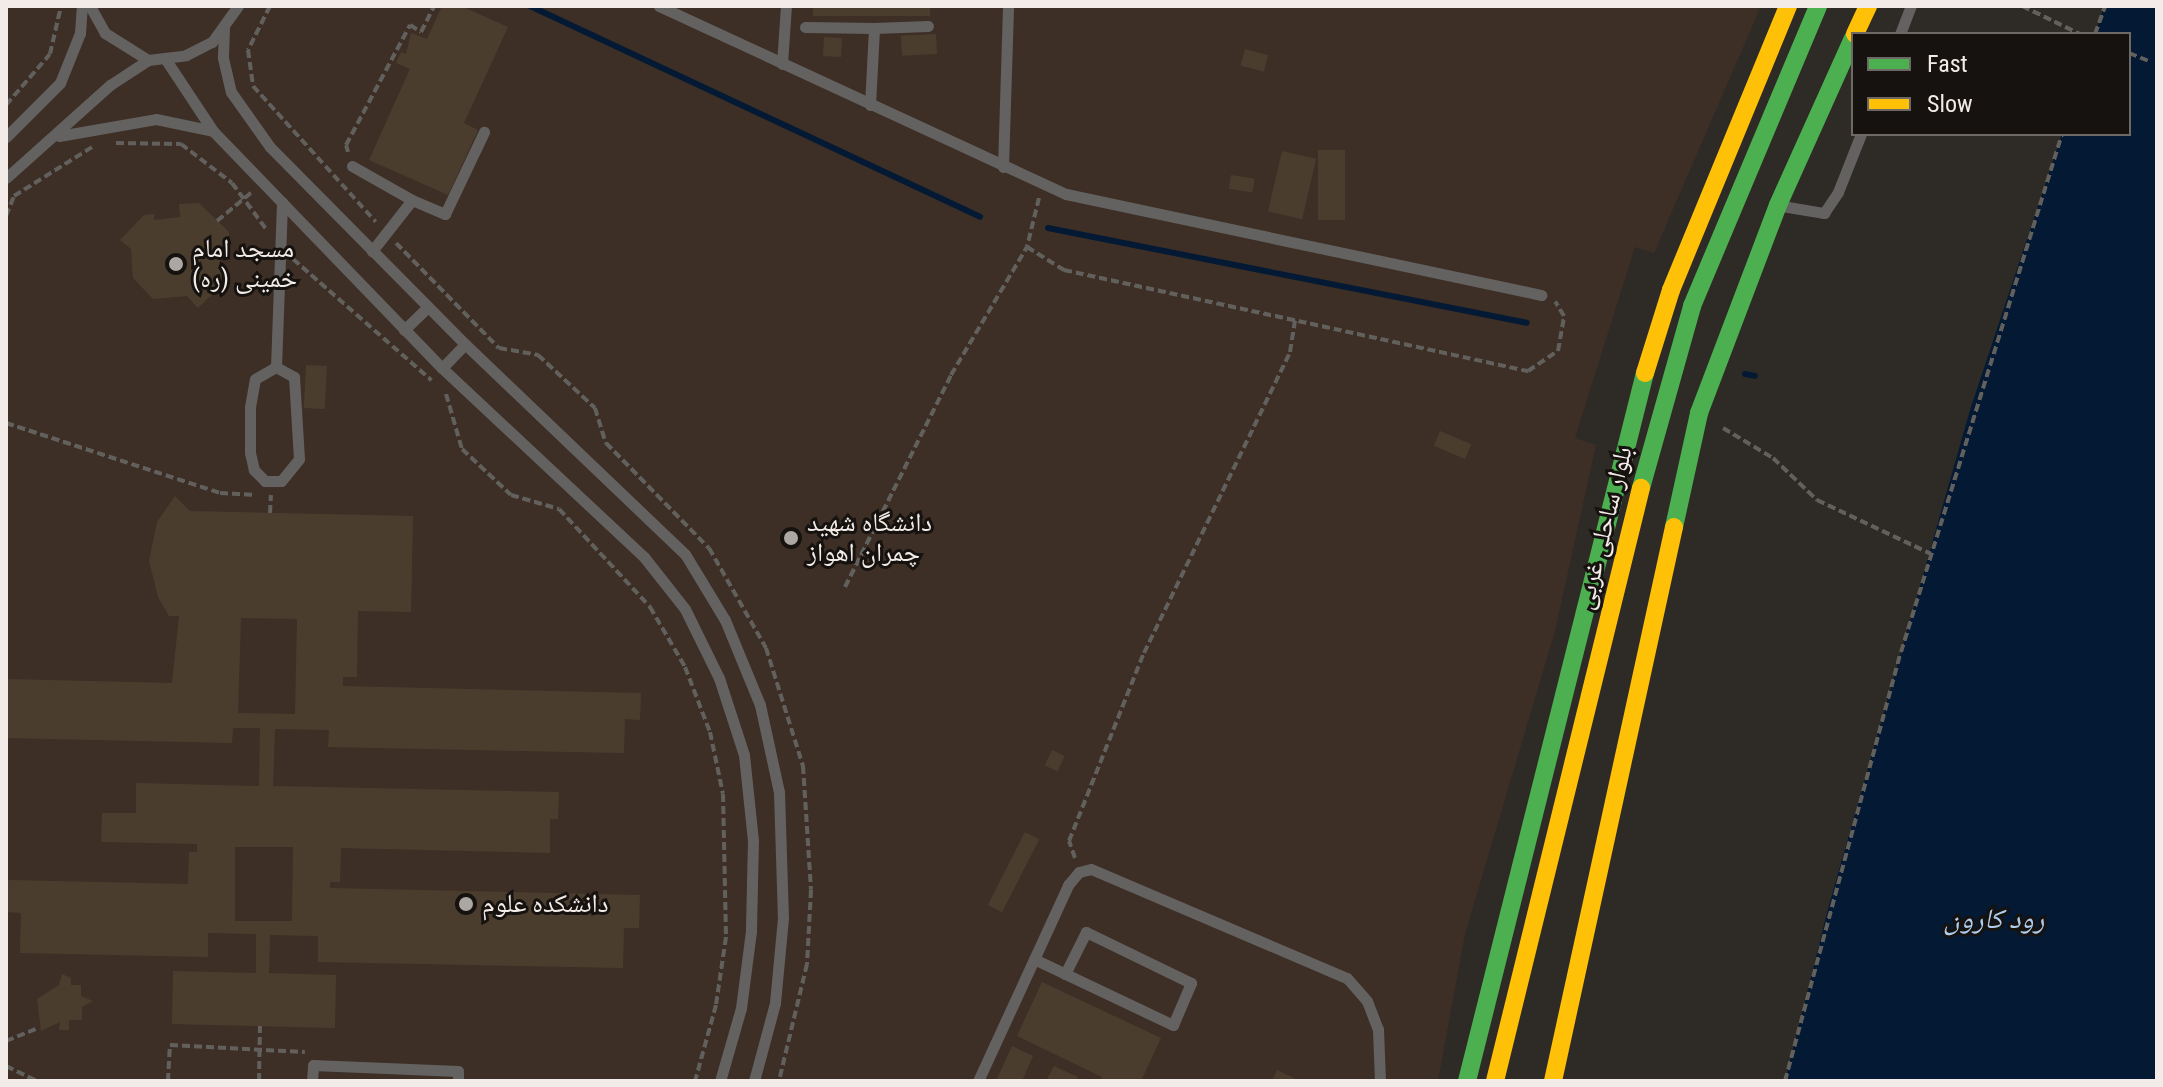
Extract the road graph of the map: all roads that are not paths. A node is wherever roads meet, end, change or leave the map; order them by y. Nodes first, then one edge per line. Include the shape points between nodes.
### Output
1 (82, 6) edge
2 (90, 6) edge
3 (238, 6) edge
4 (659, 6) edge
5 (786, 6) edge
6 (1008, 6) edge
7 (1788, 6) edge
8 (1818, 6) edge
9 (1868, 6) edge
10 (1911, 6) edge
11 (928, 26) dead end
12 (224, 27) junction
13 (805, 27) dead end
14 (874, 28) junction
15 (1856, 32) edge
16 (1901, 32) edge
17 (1851, 43) edge
18 (148, 60) junction
19 (166, 60) junction
20 (782, 64) junction
21 (870, 105) junction
22 (213, 131) junction
23 (484, 132) dead end
24 (1860, 136) edge
25 (6, 137) edge
26 (54, 137) junction
27 (352, 166) road end
28 (1003, 167) junction
29 (6, 178) edge
30 (412, 200) junction
31 (282, 202) junction
32 (1778, 205) junction
33 (372, 251) junction
34 (1541, 295) road end
35 (428, 307) junction
36 (404, 330) junction
37 (465, 344) junction
38 (276, 367) junction
39 (442, 368) junction
40 (1034, 959) junction
41 (1065, 974) junction
42 (312, 1081) edge
43 (458, 1081) edge
44 (720, 1081) edge
45 (754, 1081) edge
46 (978, 1081) edge
47 (1380, 1081) edge
48 (1467, 1081) edge
49 (1495, 1081) edge
50 (1553, 1081) edge

1 - 25 lane via 80,33 60,83
2 - 18 lane via 105,33
3 - 12 lane
4 - 20 lane
5 - 20 lane
6 - 28 lane
7 - 48 main road, بلوار ساحلی غربی via 1671,290 1639,393
8 - 49 main road, بلوار ساحلی غربی via 1692,306 1663,400
9 - 15 main road
10 - 16 lane
11 - 14 lane
12 - 19 lane via 212,42
12 - 33 lane via 223,58 231,92 270,147
13 - 14 lane
14 - 21 lane
17 - 32 main road
18 - 19 lane
18 - 26 lane via 110,85
19 - 22 lane
20 - 21 lane
21 - 28 lane
22 - 26 lane via 156,119 93,126
22 - 31 lane
23 - 30 lane via 445,214
24 - 32 lane via 1824,213
26 - 29 lane
27 - 30 lane
28 - 34 lane via 1128,209
30 - 33 lane
31 - 36 lane
31 - 38 lane
32 - 50 main road via 1699,413
33 - 35 lane
35 - 36 lane
35 - 37 lane
36 - 39 lane
37 - 39 lane
37 - 45 lane via 685,554 725,620 760,705 779,792 783,918 775,1003
38 - 38 lane via 255,379 250,407 254,470 271,481 293,471 299,459 294,377
39 - 44 lane via 644,557 685,609 719,678 744,755 753,840 751,931 741,1008
40 - 41 lane
40 - 46 lane
40 - 47 lane via 1079,872 1091,869 1118,878 1347,978 1367,1001 1378,1029
41 - 41 lane via 1173,1025 1191,983 1086,932
42 - 43 lane via 313,1065 458,1071

